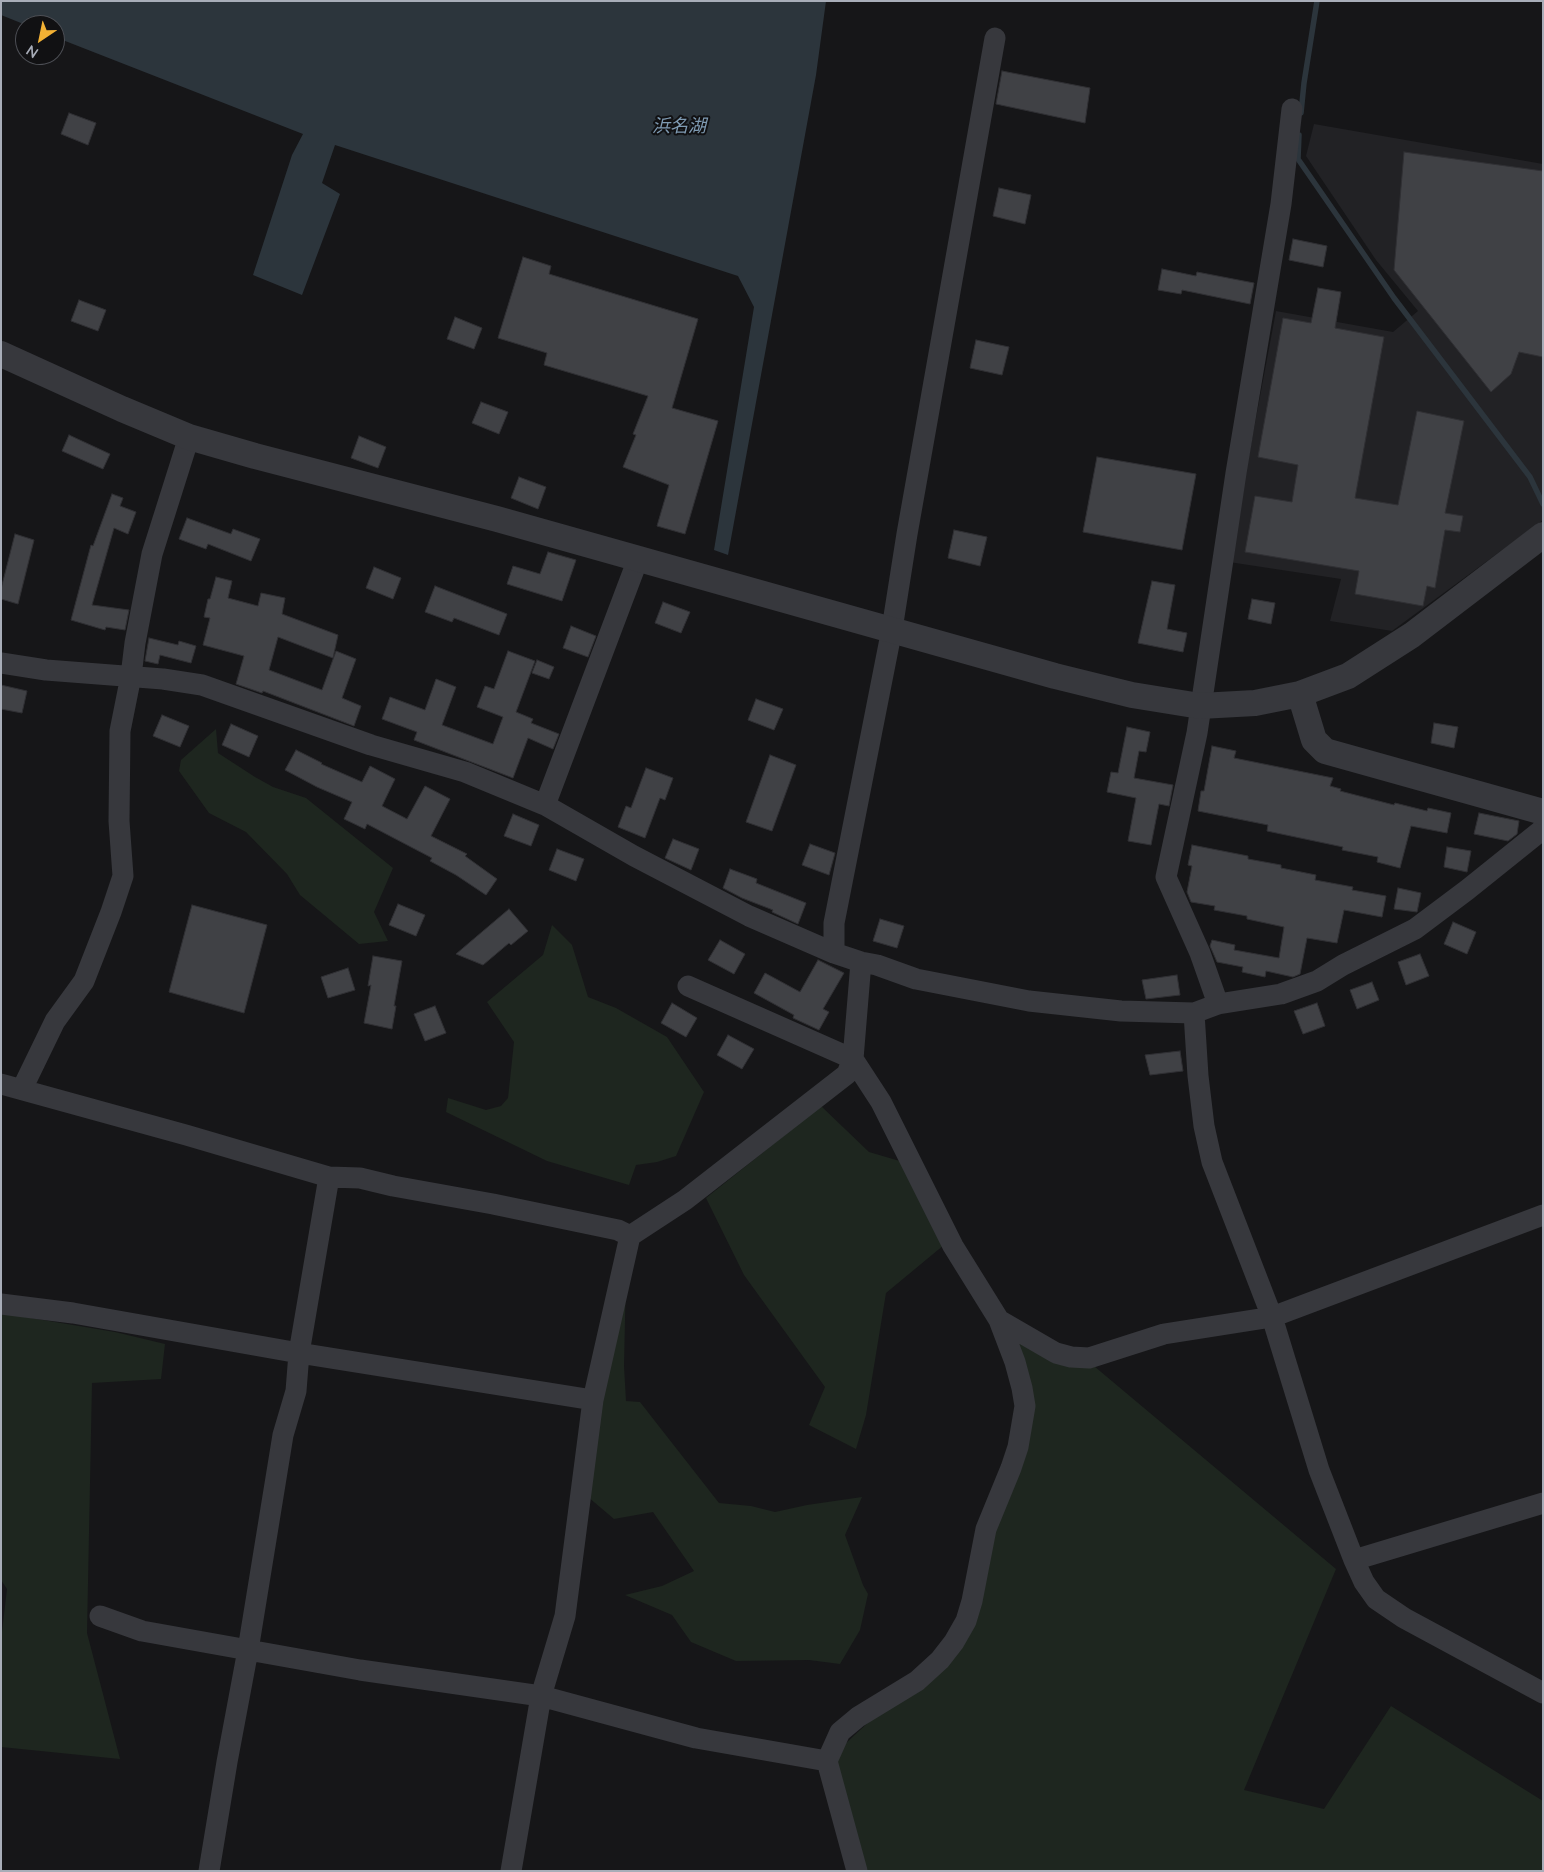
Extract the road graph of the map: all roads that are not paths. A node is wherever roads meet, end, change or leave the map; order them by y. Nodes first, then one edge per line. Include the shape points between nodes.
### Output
1 (995, 38) dead end
2 (1292, 109) dead end
3 (1, 354) edge
4 (190, 437) junction
5 (1543, 535) edge
6 (638, 559) junction
7 (892, 629) junction
8 (1, 663) edge
9 (131, 676) junction
10 (1300, 694) junction
11 (1200, 706) junction
12 (545, 805) junction
13 (1543, 812) edge
14 (1543, 829) edge
15 (834, 953) junction
16 (861, 962) junction
17 (688, 986) dead end
18 (1218, 1004) junction
19 (1194, 1013) junction
20 (853, 1059) junction
21 (1, 1084) edge
22 (22, 1088) junction
23 (329, 1177) junction
24 (1543, 1214) edge
25 (630, 1236) junction
26 (1, 1304) edge
27 (1272, 1317) junction
28 (999, 1320) junction
29 (299, 1353) junction
30 (593, 1400) junction
31 (1543, 1503) edge
32 (1354, 1560) junction
33 (100, 1616) dead end
34 (248, 1650) junction
35 (1543, 1693) edge
36 (541, 1696) junction
37 (827, 1761) junction
38 (209, 1871) edge
39 (511, 1871) edge
40 (857, 1871) edge

1 - 7 street
2 - 11 street via 1281,204
3 - 4 street
4 - 6 street
4 - 9 street via 152,554
5 - 10 street via 1412,635 1348,676
6 - 7 street
6 - 12 street
7 - 11 street via 1132,695
7 - 15 street via 834,923
8 - 9 street
9 - 12 street via 202,685 371,745 466,772
9 - 22 street via 120,731 119,821 123,876 84,981 55,1021
10 - 11 street via 1255,703
10 - 13 street via 1314,740 1325,751
11 - 18 street via 1166,877 1200,953
12 - 15 street via 750,916
14 - 18 street via 1415,928 1317,981 1281,994
15 - 16 street
16 - 19 street via 916,979 1029,1001 1121,1011
16 - 20 street
17 - 20 street
18 - 19 street
19 - 27 street via 1204,1126 1212,1162
20 - 25 street via 847,1074 685,1200
20 - 28 street via 881,1102 953,1246
21 - 22 street
22 - 23 street
23 - 25 street via 360,1178 493,1204 618,1230
23 - 29 street
24 - 27 street
25 - 30 street
26 - 29 street
27 - 28 street via 1164,1334 1088,1358 1056,1353
27 - 32 street via 1320,1470
28 - 37 street via 1015,1362 1024,1406 1018,1447 986,1529 966,1621 945,1654 917,1681 858,1717 840,1732
29 - 30 street
29 - 34 street via 296,1391 283,1435
30 - 36 street via 564,1616
31 - 32 street
32 - 35 street via 1376,1599 1404,1618
33 - 34 street via 142,1631
34 - 36 street
34 - 38 street
36 - 37 street via 696,1738
36 - 39 street
37 - 40 street

